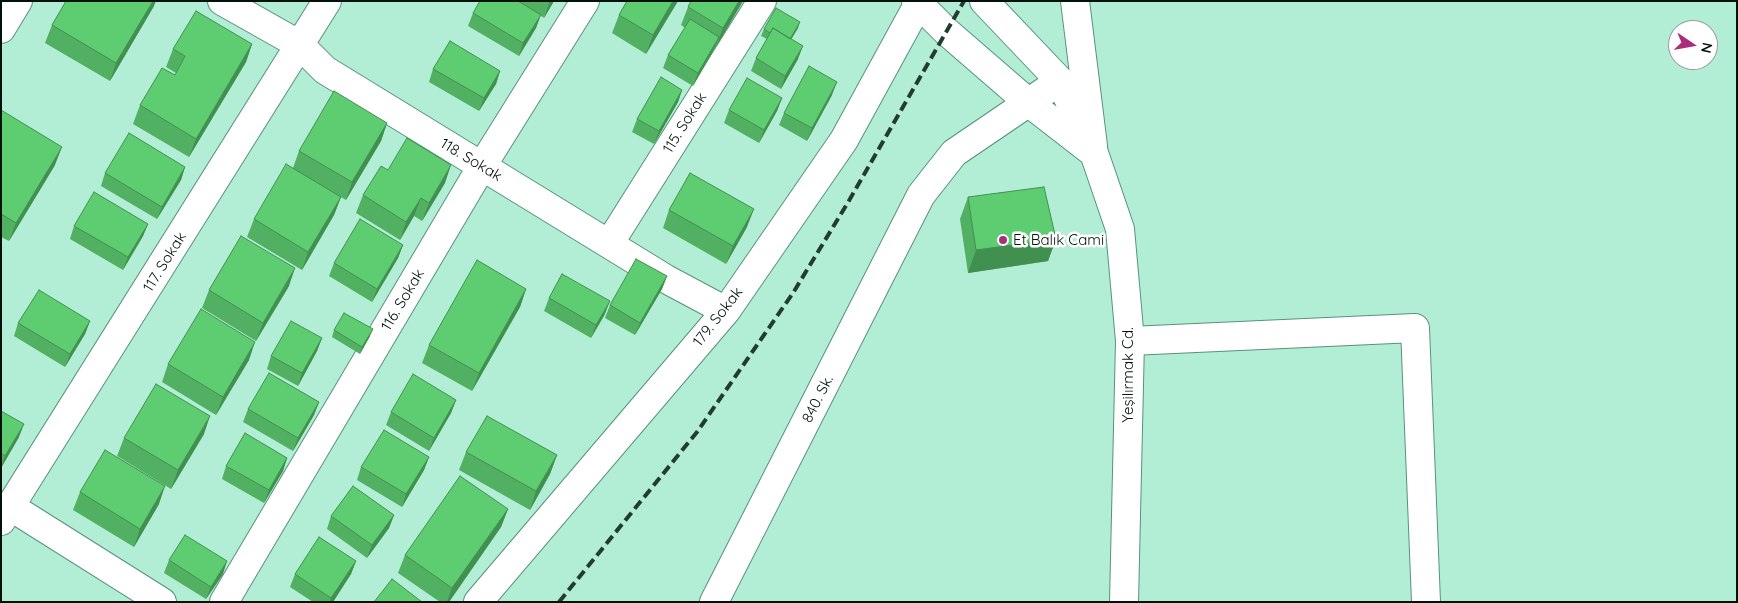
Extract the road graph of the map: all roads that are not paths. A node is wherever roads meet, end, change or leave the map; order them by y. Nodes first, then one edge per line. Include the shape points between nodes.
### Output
1 (18, 1) edge
2 (222, 1) edge
3 (327, 1) edge
4 (585, 1) edge
5 (762, 1) edge
6 (984, 1) edge
7 (1074, 1) edge
8 (919, 2) edge
9 (1, 29) edge
10 (300, 45) junction
11 (1060, 81) junction
12 (1030, 103) junction
13 (1094, 153) junction
14 (482, 166) junction
15 (609, 244) junction
16 (726, 311) junction
17 (1130, 341) junction
18 (6, 514) edge
19 (162, 602) edge
20 (224, 602) edge
21 (478, 602) edge
22 (714, 602) edge
23 (1124, 602) edge
24 (1426, 602) edge

1 - 9 street
2 - 10 street, 118. Sokak
3 - 10 street, 117. Sokak
4 - 14 street, 116. Sokak
5 - 15 street, 115. Sokak
6 - 11 street
7 - 13 street
8 - 12 street via 947,32
8 - 16 street, 179. Sokak via 844,140
10 - 14 street, 118. Sokak via 325,70
10 - 18 street, 117. Sokak
11 - 12 street, 840. Sk.
11 - 13 street
12 - 13 street
12 - 22 street, 840. Sk. via 954,153 922,196
13 - 17 street, Yeşilırmak Cd. via 1120,229
14 - 15 street, 118. Sokak
14 - 20 street, 116. Sokak
15 - 16 street, 118. Sokak
16 - 21 street, 179. Sokak
17 - 23 street, Yeşilırmak Cd.
17 - 24 street via 1415,328
18 - 19 street

